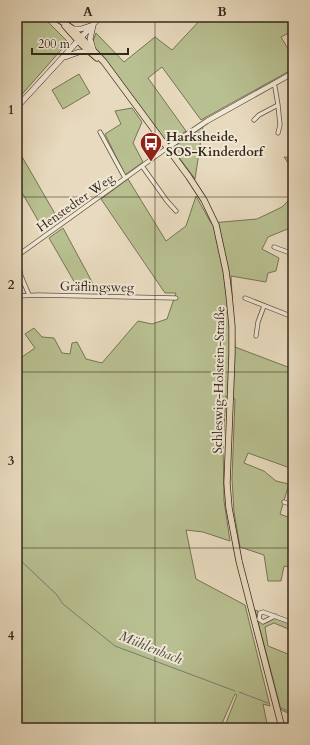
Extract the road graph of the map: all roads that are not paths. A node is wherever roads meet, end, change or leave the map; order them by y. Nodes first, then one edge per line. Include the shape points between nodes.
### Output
1 (100, 17) edge
2 (57, 18) edge
3 (93, 25) junction
4 (73, 29) junction
5 (80, 39) junction
6 (91, 51) junction
7 (60, 61) junction
8 (293, 73) edge
9 (273, 84) junction
10 (278, 105) junction
11 (17, 107) edge
12 (254, 120) dead end
13 (100, 132) dead end
14 (278, 132) dead end
15 (167, 148) junction
16 (142, 166) junction
17 (125, 178) junction
18 (176, 211) dead end
19 (274, 247) dead end
20 (293, 254) edge
21 (17, 256) edge
22 (28, 295) junction
23 (17, 296) edge
24 (176, 298) dead end
25 (245, 298) dead end
26 (264, 306) junction
27 (293, 317) edge
28 (256, 336) dead end
29 (284, 502) dead end
30 (293, 505) edge
31 (274, 616) dead end
32 (293, 623) edge
33 (282, 728) edge

1 - 3 main road
2 - 4 main road
2 - 5 main road
3 - 4 main road
3 - 5 main road
3 - 6 main road
4 - 5 main road
5 - 6 main road, Schleswig-Holstein-Straße
5 - 7 main road
6 - 7 main road via 75,53
6 - 15 main road, Schleswig-Holstein-Straße via 104,62
7 - 11 main road
8 - 9 street
9 - 10 street
9 - 15 street via 207,121
10 - 12 street
10 - 14 street
13 - 17 street, Henstedter Weg
15 - 16 street, Henstedter Weg
15 - 33 main road, Schleswig-Holstein-Straße via 204,200 216,225 222,248 232,326 227,483 229,508 240,569
16 - 17 street, Henstedter Weg
16 - 18 street
17 - 21 street, Henstedter Weg
19 - 20 street
21 - 22 street
22 - 23 street, Gräflingsweg
22 - 24 street, Gräflingsweg
25 - 26 street
26 - 27 street
26 - 28 street
29 - 30 street
31 - 32 street

